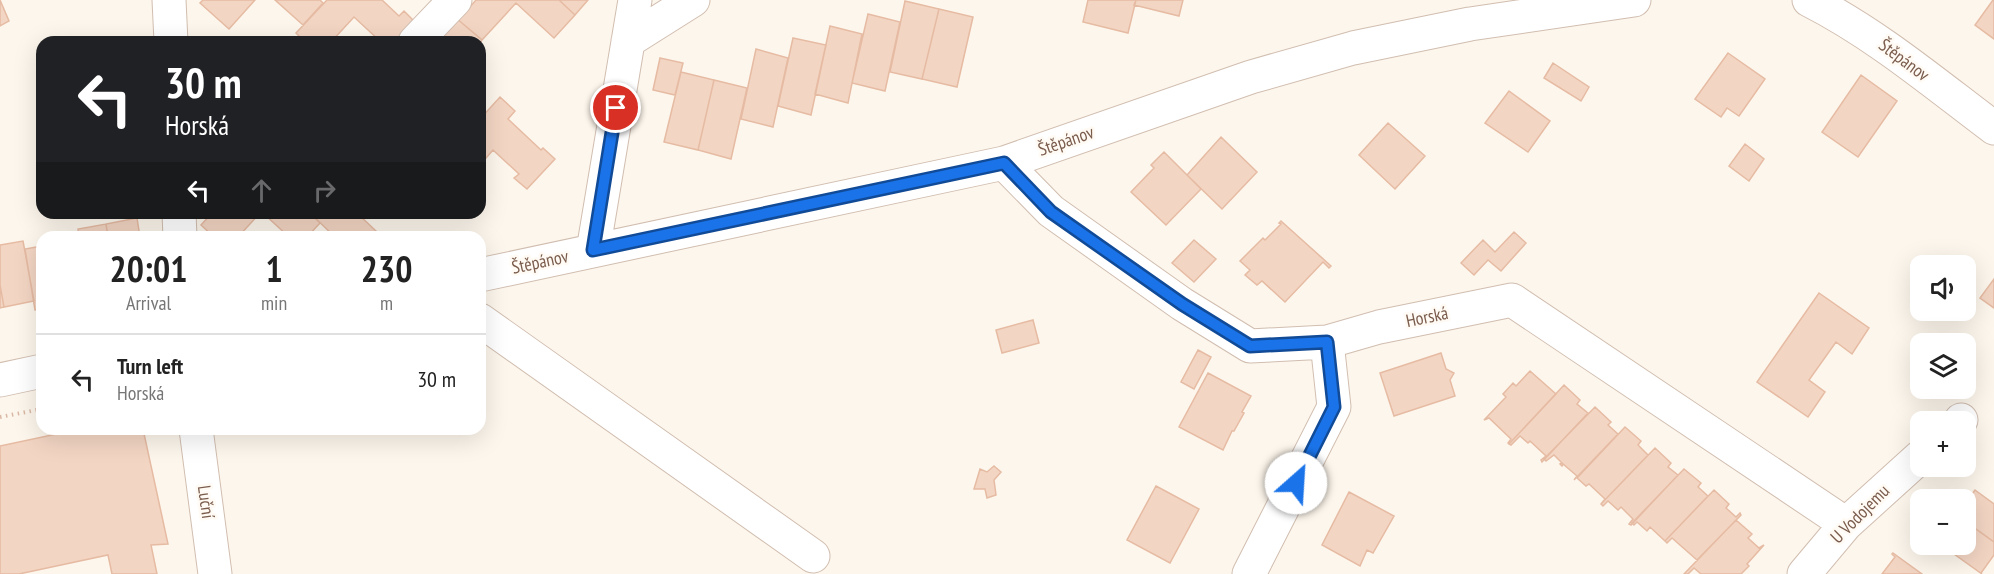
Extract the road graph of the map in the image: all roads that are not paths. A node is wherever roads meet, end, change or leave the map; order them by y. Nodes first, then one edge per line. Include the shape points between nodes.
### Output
1 (169, 0) edge
2 (635, 0) edge
3 (693, 0) edge
4 (1634, 0) edge
5 (1809, 0) edge
6 (450, 2) edge
7 (1477, 12) edge
8 (171, 36) edge
9 (420, 36) edge
10 (628, 41) junction
11 (1994, 128) edge
12 (1004, 163) junction
13 (593, 250) junction
14 (486, 274) edge
15 (486, 324) edge
16 (1327, 342) junction
17 (36, 371) edge
18 (0, 380) edge
19 (197, 435) edge
20 (1910, 466) edge
21 (1846, 524) junction
22 (813, 556) dead end
23 (215, 574) edge
24 (1249, 574) edge
25 (1804, 574) edge

1 - 8 street
2 - 10 street
3 - 10 street
4 - 7 street, Štěpánov
5 - 11 street, Štěpánov via 1874,37
6 - 9 street
7 - 12 street, Štěpánov via 1251,77
10 - 13 street
12 - 13 street, Štěpánov
12 - 16 street, Horská via 1051,212 1182,304 1250,346
13 - 14 street, Štěpánov
15 - 22 street
16 - 21 street, Horská via 1379,327 1512,300
16 - 24 street via 1334,407
17 - 18 street
19 - 23 street, Luční
20 - 21 street, U Vodojemu
21 - 25 street, U Vodojemu

